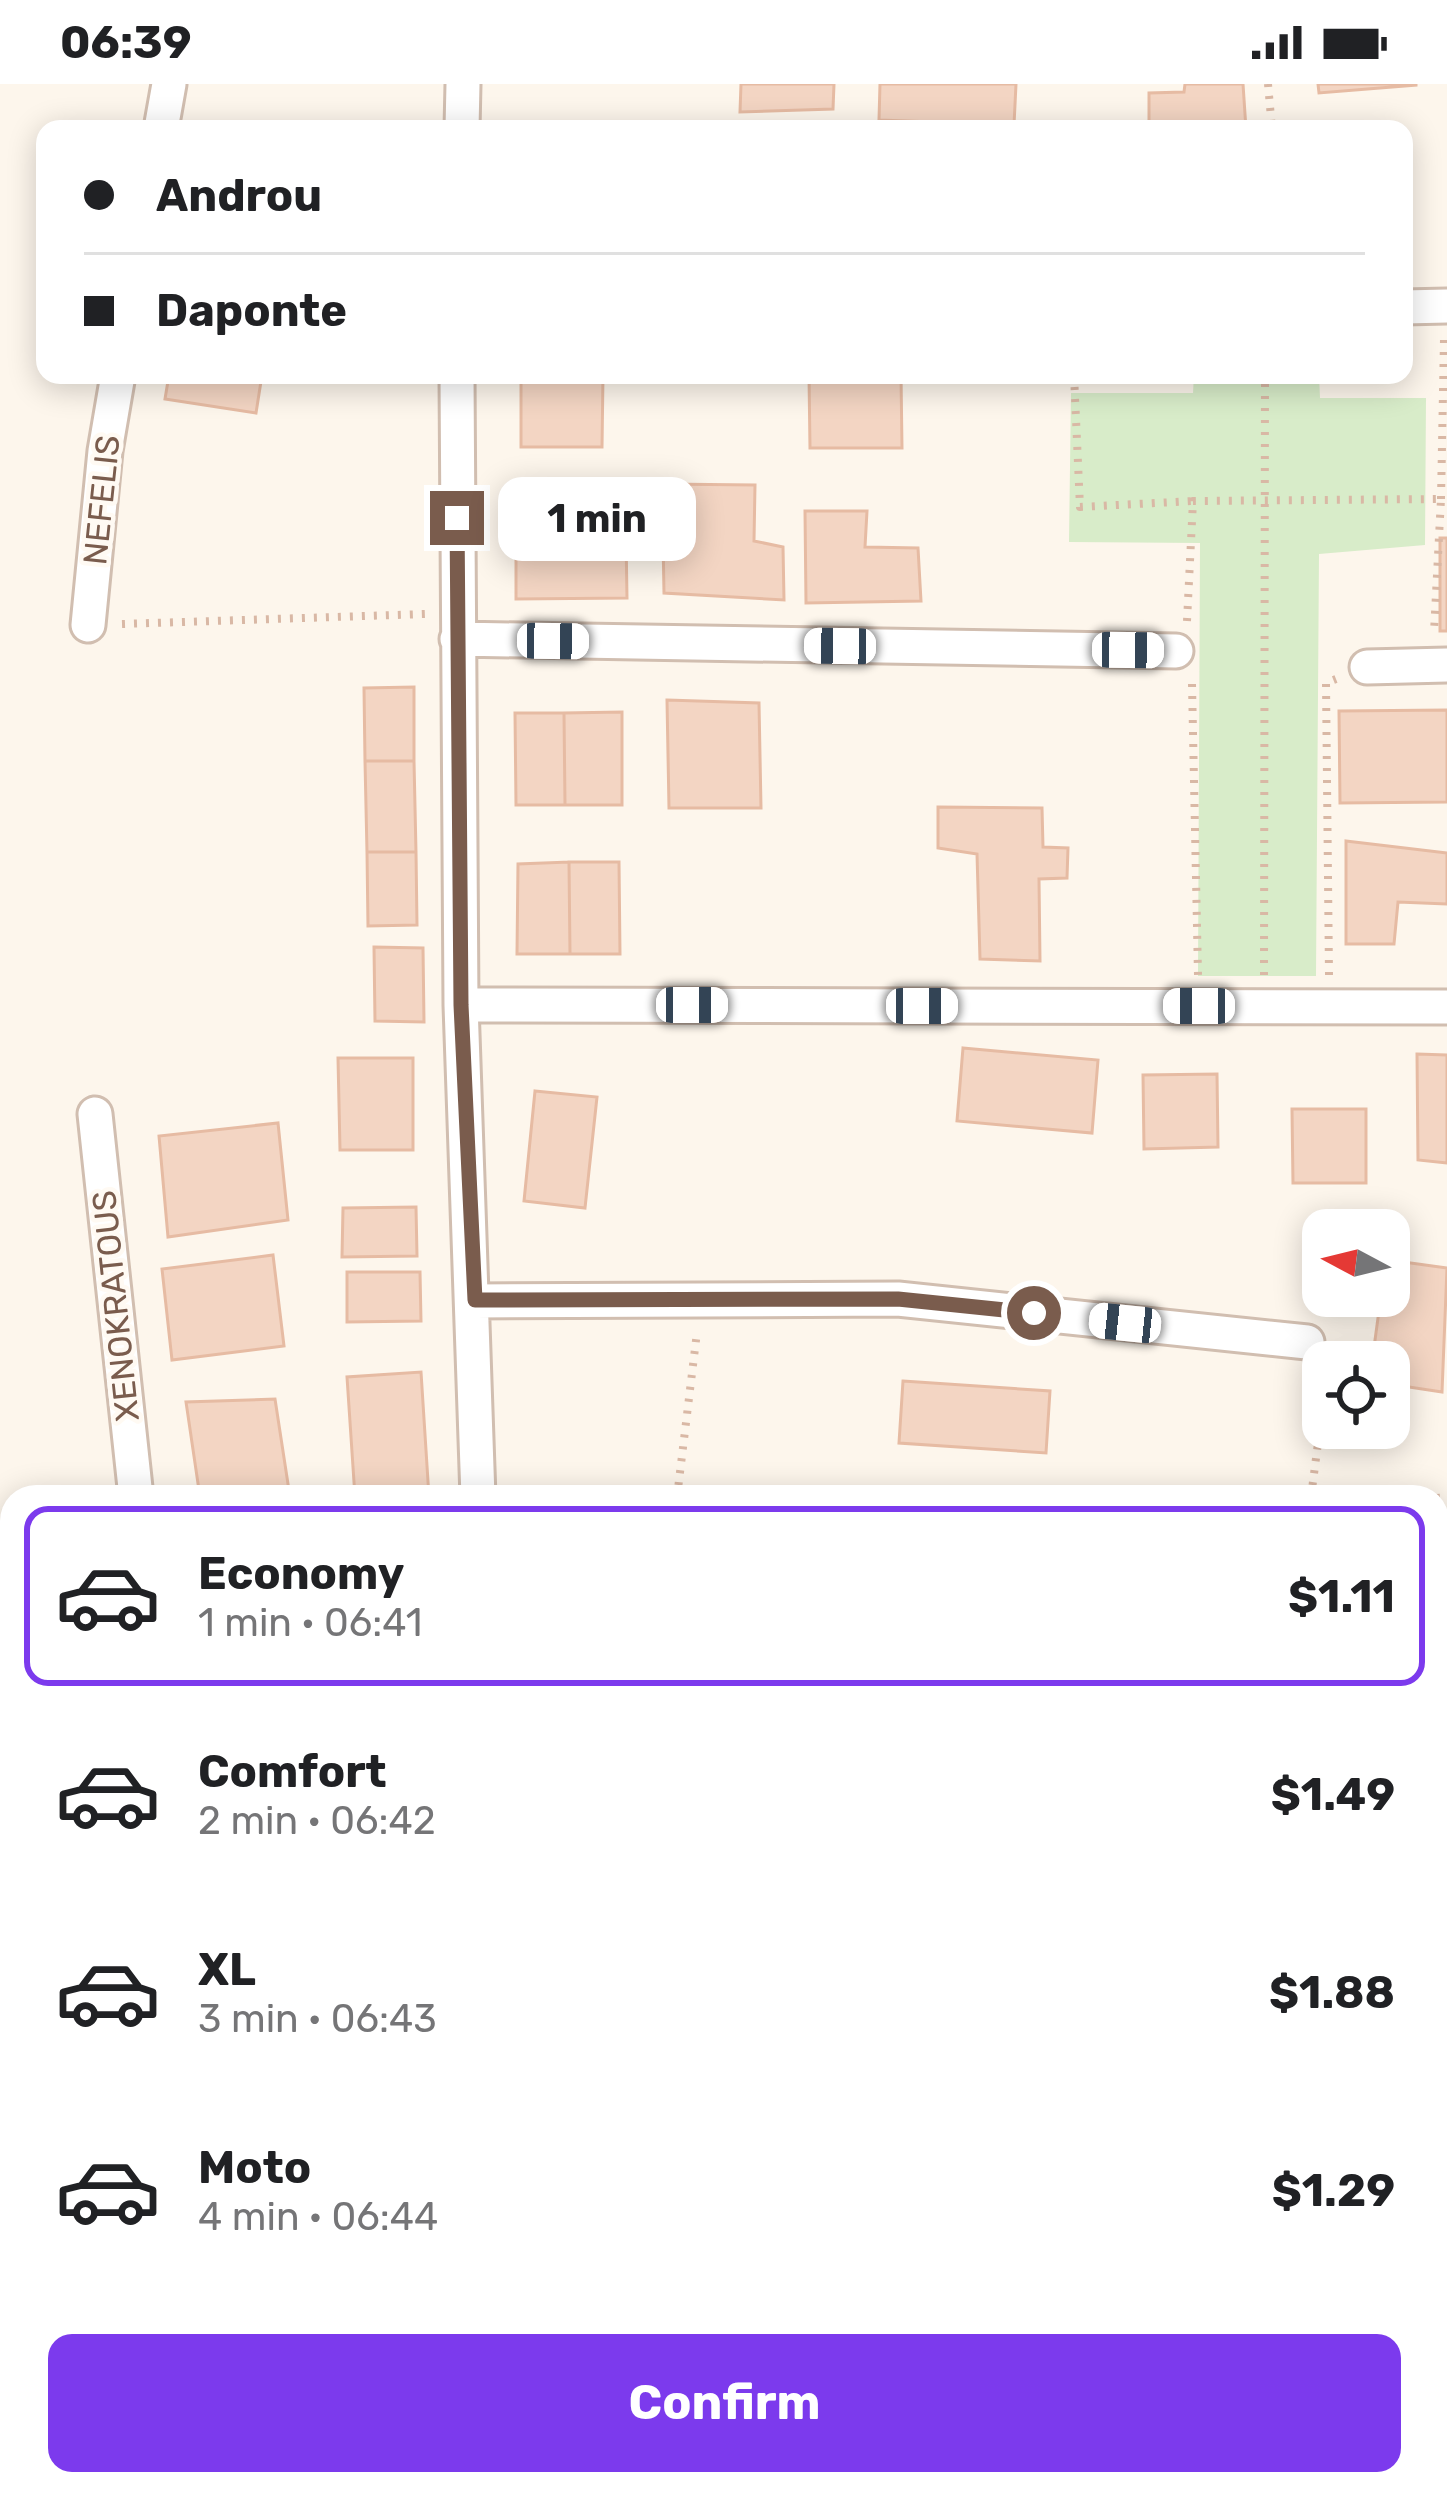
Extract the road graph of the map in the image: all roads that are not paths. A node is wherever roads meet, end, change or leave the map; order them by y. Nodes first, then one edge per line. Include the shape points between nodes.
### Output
1 (170, 84) edge
2 (463, 84) edge
3 (163, 120) edge
4 (462, 120) edge
5 (1446, 306) edge
6 (1413, 307) edge
7 (116, 384) edge
8 (457, 384) edge
9 (88, 625) road end
10 (456, 626) junction
11 (1176, 651) road end
12 (1440, 665) edge
13 (1366, 667) road end
14 (461, 1005) junction
15 (1447, 1007) edge
16 (95, 1114) dead end
17 (475, 1300) junction
18 (1302, 1341) edge
19 (135, 1485) edge
20 (478, 1485) edge

1 - 3 street
2 - 4 street
5 - 6 street
7 - 9 street, NEFELIS
8 - 10 street
10 - 11 street
10 - 14 street
12 - 13 street
14 - 15 street
14 - 17 street
16 - 19 street, XENOKRATOUS
17 - 18 street via 898,1299
17 - 20 street

